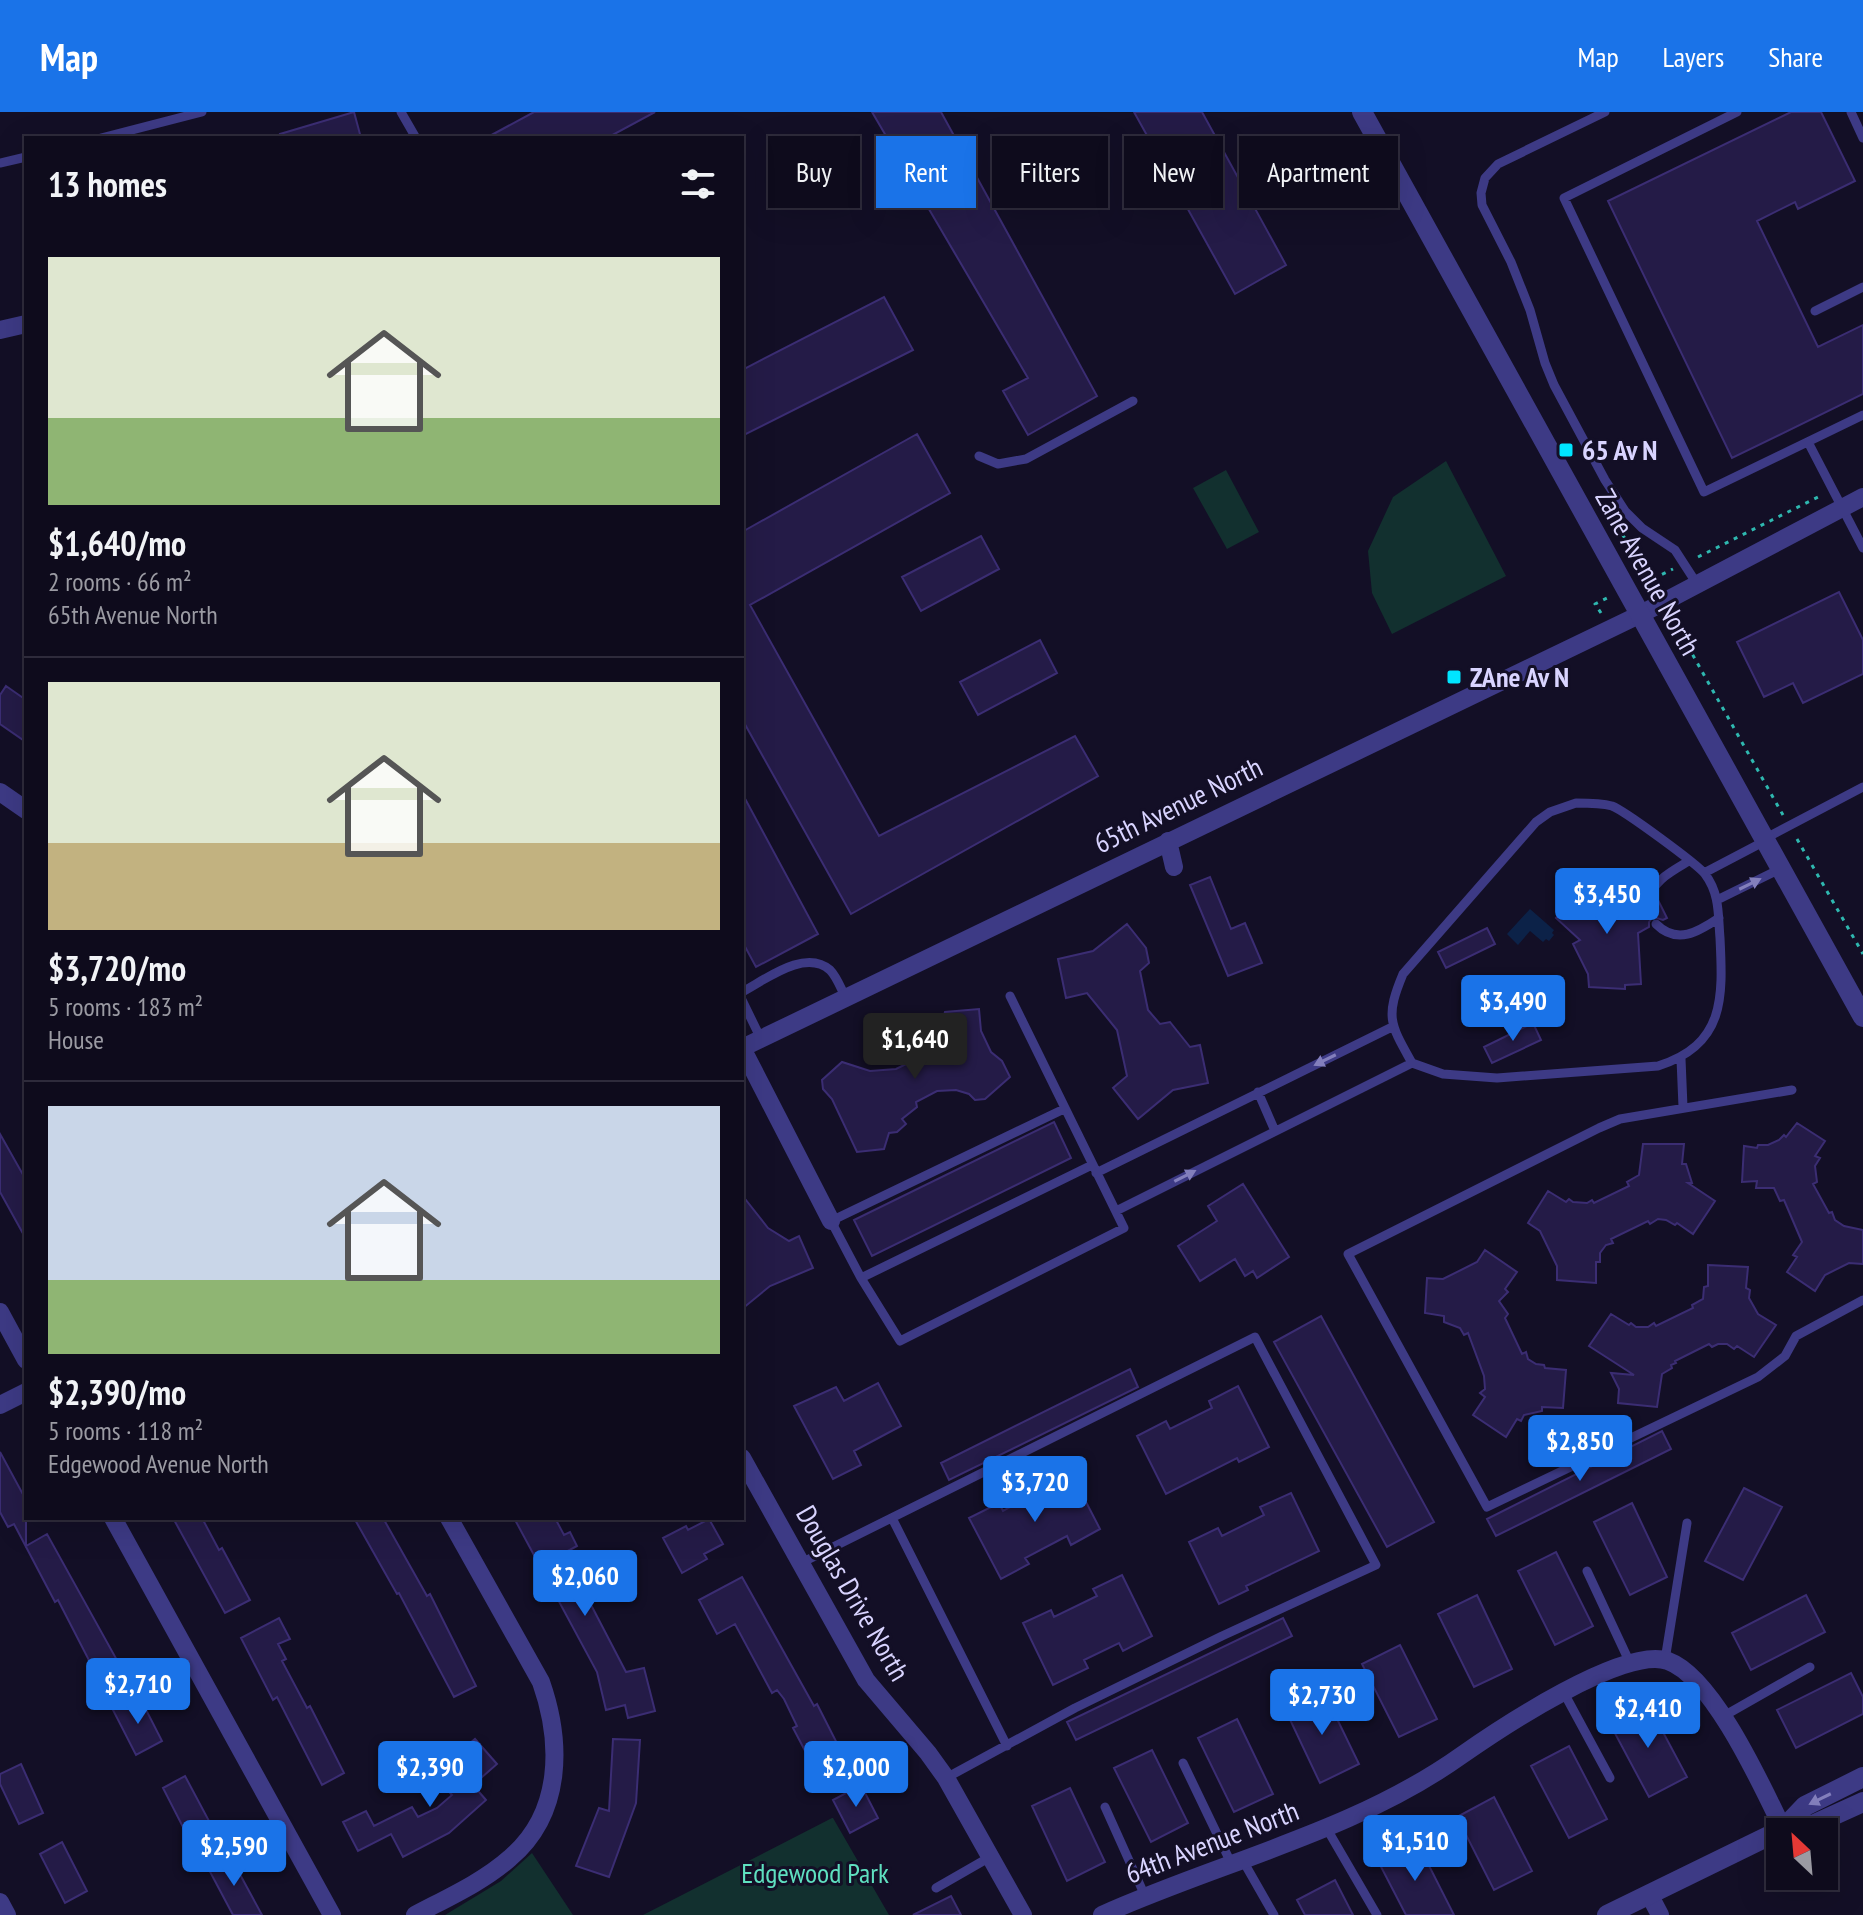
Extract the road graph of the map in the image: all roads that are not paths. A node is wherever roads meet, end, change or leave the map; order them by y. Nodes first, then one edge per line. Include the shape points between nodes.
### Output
1 (202, 112) edge
2 (401, 112) edge
3 (1362, 112) edge
4 (1605, 112) edge
5 (1737, 112) edge
6 (1851, 112) edge
7 (109, 136) edge
8 (415, 136) edge
9 (1863, 138) edge
10 (24, 157) edge
11 (0, 163) edge
12 (1863, 287) edge
13 (1815, 311) dead end
14 (24, 324) edge
15 (0, 330) edge
16 (1133, 401) dead end
17 (1863, 415) edge
18 (1808, 442) junction
19 (979, 456) dead end
20 (1863, 497) edge
21 (1842, 509) junction
22 (1863, 548) edge
23 (1697, 584) junction
24 (1639, 615) junction
25 (1863, 787) edge
26 (0, 792) edge
27 (24, 809) edge
28 (1765, 840) junction
29 (1168, 841) junction
30 (1689, 861) junction
31 (1174, 867) dead end
32 (1780, 869) junction
33 (1704, 873) junction
34 (1719, 899) junction
35 (1646, 903) dead end
36 (1719, 918) junction
37 (1656, 924) dead end
38 (744, 991) edge
39 (1010, 996) dead end
40 (846, 998) junction
41 (744, 1004) edge
42 (1863, 1017) edge
43 (1392, 1027) junction
44 (761, 1039) junction
45 (744, 1047) edge
46 (744, 1052) edge
47 (1681, 1059) junction
48 (1412, 1063) junction
49 (1792, 1090) dead end
50 (1258, 1092) junction
51 (1683, 1107) junction
52 (1064, 1109) junction
53 (1275, 1131) junction
54 (1094, 1169) junction
55 (1116, 1211) junction
56 (831, 1221) junction
57 (861, 1278) junction
58 (1863, 1300) edge
59 (0, 1312) edge
60 (24, 1356) edge
61 (24, 1393) edge
62 (0, 1405) edge
63 (744, 1462) edge
64 (892, 1518) junction
65 (114, 1520) edge
66 (450, 1520) edge
67 (1687, 1523) dead end
68 (801, 1563) junction
69 (1587, 1571) dead end
70 (1665, 1660) junction
71 (1630, 1663) junction
72 (1810, 1667) dead end
73 (1564, 1693) junction
74 (1722, 1717) junction
75 (1007, 1746) junction
76 (1183, 1763) dead end
77 (1863, 1777) edge
78 (946, 1778) junction
79 (1610, 1778) dead end
80 (1863, 1802) edge
81 (1105, 1807) dead end
82 (1777, 1818) edge
83 (1794, 1818) edge
84 (1828, 1818) edge
85 (1327, 1829) junction
86 (1766, 1837) edge
87 (990, 1857) junction
88 (1236, 1861) junction
89 (936, 1888) dead end
90 (1649, 1894) junction
91 (1145, 1896) junction
92 (0, 1902) edge
93 (7, 1915) edge
94 (332, 1915) edge
95 (415, 1915) edge
96 (1023, 1915) edge
97 (1102, 1915) edge
98 (1274, 1915) edge
99 (1377, 1915) edge
100 (1607, 1915) edge
101 (1660, 1915) edge

1 - 7 lane
2 - 8 lane
3 - 24 street, Zane Avenue North
4 - 23 lane via 1498,164 1485,178 1482,205 1511,262 1554,385 1605,480 1625,511 1675,550
5 - 18 lane via 1564,198 1704,492
6 - 9 lane
10 - 11 lane
12 - 13 lane
14 - 15 street
16 - 19 lane via 1026,459 998,464
17 - 18 lane
18 - 21 lane
20 - 21 street, 65th Avenue North
21 - 22 lane
21 - 23 street, 65th Avenue North
23 - 24 street, 65th Avenue North
24 - 28 street, Zane Avenue North
24 - 29 street, 65th Avenue North
25 - 28 lane
26 - 27 street
28 - 32 street, Zane Avenue North
28 - 33 lane
29 - 31 street
29 - 40 street, 65th Avenue North
30 - 33 lane
30 - 35 lane via 1660,879
30 - 43 lane via 1628,813 1610,806 1576,803 1550,812 1403,974
34 -> 32 lane
32 - 42 street, Zane Avenue North
33 - 34 lane
34 - 36 lane
36 - 37 lane via 1688,935 1674,936
36 - 47 lane via 1718,1013
38 - 40 lane via 810,962 832,972
39 - 52 lane
40 - 44 street, 65th Avenue North
41 - 44 lane
43 - 48 lane
43 -> 50 lane
44 - 45 street, 65th Avenue North
46 - 56 street
47 - 48 lane via 1658,1066 1497,1078 1443,1074
47 - 51 lane
48 - 53 lane
49 - 51 lane
50 - 53 lane
50 - 54 lane
51 - 58 lane via 1599,1128 1348,1254 1487,1507 1758,1377 1785,1356 1796,1336
52 - 54 lane
52 - 56 lane
55 -> 53 lane
54 - 55 lane
54 - 57 lane
55 - 57 lane via 1124,1228 900,1341
56 - 57 lane
59 - 60 street
61 - 62 street
63 - 68 street, Douglas Drive North
64 - 68 lane
64 - 75 lane
64 - 75 lane via 1255,1337 1376,1565 1075,1708
65 - 94 street
66 - 95 street via 541,1682 556,1744 554,1777 531,1836 512,1857
67 - 70 lane
68 - 78 street, Douglas Drive North via 866,1680
69 - 71 lane
70 - 71 street, 64th Avenue North
70 - 74 street via 1692,1674
71 - 73 street, 64th Avenue North
72 - 74 lane
73 - 79 lane
73 - 85 street, 64th Avenue North via 1405,1793
74 - 82 street
75 - 78 lane
76 - 88 lane
77 -> 83 street via 1805,1806
78 - 87 street, Douglas Drive North
80 - 84 street
81 - 91 lane
85 - 88 street, 64th Avenue North
85 - 99 lane
86 - 90 street
87 - 89 lane
87 - 96 street, Douglas Drive North
88 - 91 street, 64th Avenue North
88 - 98 lane
90 - 100 street
90 - 101 street
91 - 97 street, 64th Avenue North
92 - 93 street

